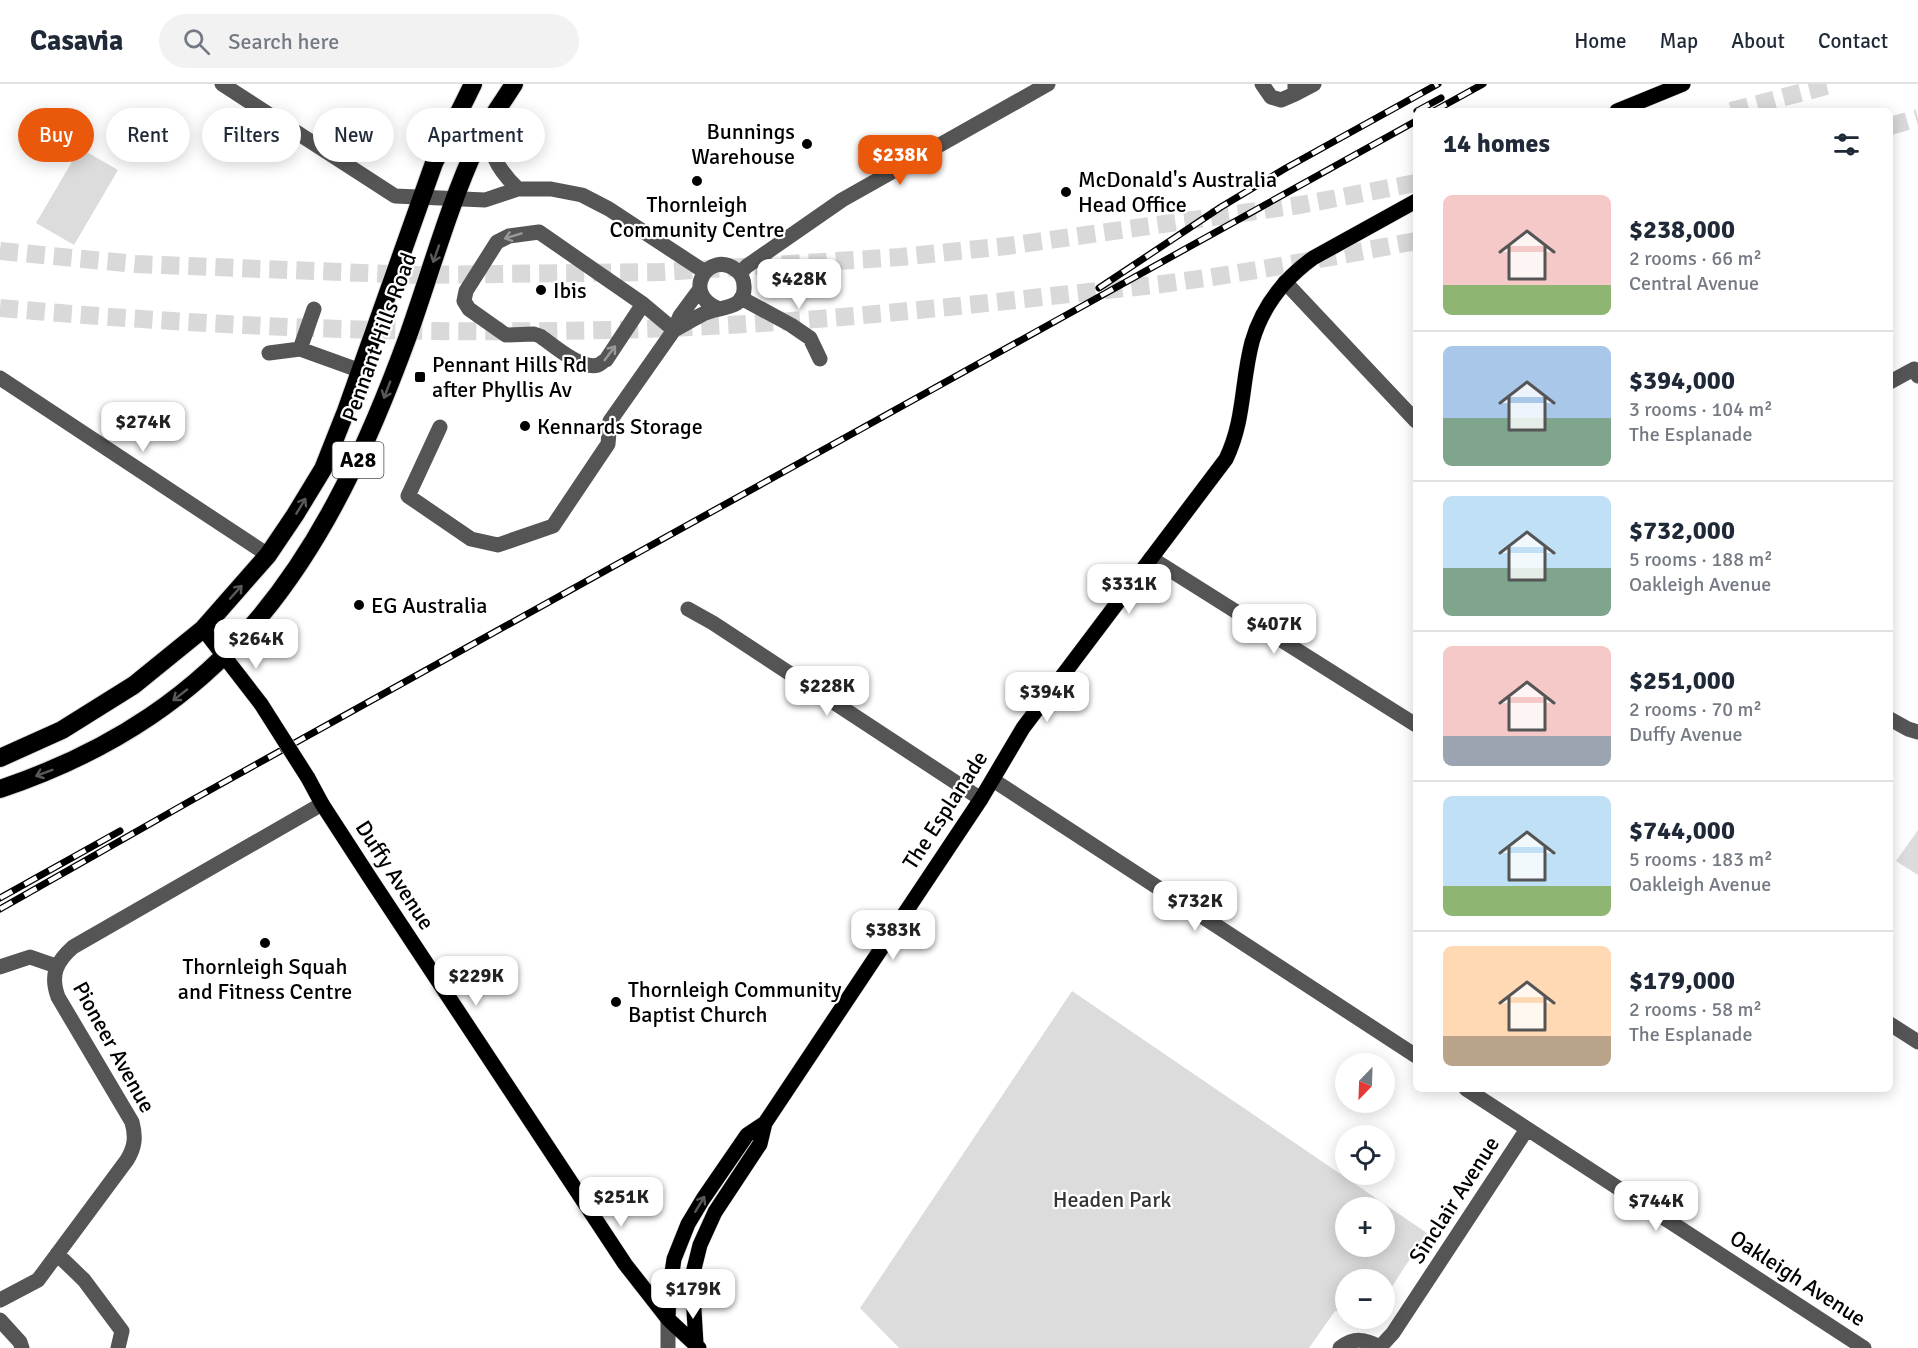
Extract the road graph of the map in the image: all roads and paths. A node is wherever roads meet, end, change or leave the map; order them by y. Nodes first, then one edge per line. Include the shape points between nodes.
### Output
1 (222, 84) edge
2 (474, 84) edge
3 (514, 84) edge
4 (1048, 84) edge
5 (1262, 84) edge
6 (1314, 84) edge
7 (1683, 84) edge
8 (1295, 89) edge
9 (499, 108) edge
10 (1624, 108) edge
11 (470, 162) edge
12 (496, 162) edge
13 (518, 189) junction
14 (421, 197) junction
15 (454, 198) junction
16 (1413, 203) edge
17 (705, 272) junction
18 (740, 273) junction
19 (1286, 282) junction
20 (700, 289) junction
21 (741, 298) junction
22 (643, 304) junction
23 (717, 308) junction
24 (314, 309) dead end
25 (674, 330) junction
26 (300, 349) junction
27 (269, 353) dead end
28 (820, 358) dead end
29 (360, 371) junction
30 (1918, 376) edge
31 (0, 378) edge
32 (1893, 380) edge
33 (1413, 418) edge
34 (440, 427) dead end
35 (268, 555) junction
36 (1150, 558) junction
37 (688, 609) dead end
38 (203, 628) junction
39 (225, 657) junction
40 (1893, 721) edge
41 (1413, 723) edge
42 (1918, 732) edge
43 (0, 758) edge
44 (993, 780) junction
45 (0, 789) edge
46 (981, 799) junction
47 (322, 804) junction
48 (56, 966) junction
49 (0, 967) edge
50 (1893, 1026) edge
51 (1918, 1042) edge
52 (1413, 1054) edge
53 (1471, 1092) edge
54 (765, 1123) junction
55 (1527, 1129) junction
56 (57, 1254) junction
57 (692, 1277) junction
58 (0, 1300) edge
59 (668, 1319) junction
60 (0, 1320) edge
61 (696, 1347) edge
62 (1381, 1347) edge
63 (22, 1348) edge
64 (118, 1348) edge
65 (668, 1348) edge
66 (1340, 1348) edge
67 (1864, 1348) edge

1 - 14 street via 394,196
2 - 14 highway, Pennant Hills Road / A28
3 - 9 highway, Pennant Hills Road / A28
4 - 18 street via 842,200
5 - 8 street via 1271,97 1281,100
6 - 8 street
7 - 10 main road
11 - 15 highway, Pennant Hills Road / A28
12 - 13 street
13 - 15 street via 485,200
13 - 17 street via 551,189 582,195
14 - 15 street
14 - 29 highway, Pennant Hills Road / A28
15 -> 39 highway, Pennant Hills Road / A28 via 408,336 347,484 292,577
16 - 19 main road, The Esplanade via 1313,258
17 - 18 street via 723,264
17 - 20 street
18 - 21 street via 744,285
19 - 33 street
19 - 36 main road, The Esplanade via 1255,334 1240,423 1226,459
20 - 23 street via 705,301
20 - 25 street
21 - 23 street via 731,307
21 - 28 street via 810,338
22 -> 22 street via 539,232 496,242 466,291 464,302 506,335 534,334 573,359 597,365 606,360
22 - 25 street
23 - 25 street
24 - 26 street
25 - 34 street via 610,421 608,444 553,526 498,545 471,539 408,496
26 - 27 street
26 - 29 street
35 -> 29 highway, Pennant Hills Road / A28 via 323,469
30 - 32 street via 1914,369
31 - 35 street
38 -> 35 highway, Pennant Hills Road / A28
36 - 41 street
36 - 44 main road, The Esplanade via 1023,728
37 - 46 street
38 - 39 main road, Duffy Avenue
38 - 43 highway, Pennant Hills Road / A28 via 134,685 96,710
39 -> 45 highway, Pennant Hills Road / A28 via 131,730 88,754
39 - 47 main road, Duffy Avenue, bridge via 261,704
40 - 42 street
44 - 46 main road, The Esplanade
44 - 52 street
46 - 54 main road, The Esplanade
47 - 48 street, Pioneer Avenue via 73,947
47 - 59 main road, Duffy Avenue via 625,1264
48 - 49 street via 30,957
48 - 56 street, Pioneer Avenue via 54,985 58,997 135,1133 127,1160
50 - 51 street
53 - 55 street, Oakleigh Avenue
54 - 57 main road, The Esplanade via 760,1144 707,1227
59 -> 54 main road, The Esplanade via 674,1259 688,1224 747,1136
55 - 62 street, Sinclair Avenue
55 - 67 street, Oakleigh Avenue
56 - 58 street, Pioneer Avenue via 38,1280
56 - 64 street via 84,1280 122,1331
57 - 59 main road via 681,1290
57 - 61 main road, The Esplanade
59 - 61 main road, Duffy Avenue
59 - 65 street
60 - 63 street
62 - 66 street, Sinclair Avenue via 1359,1340

